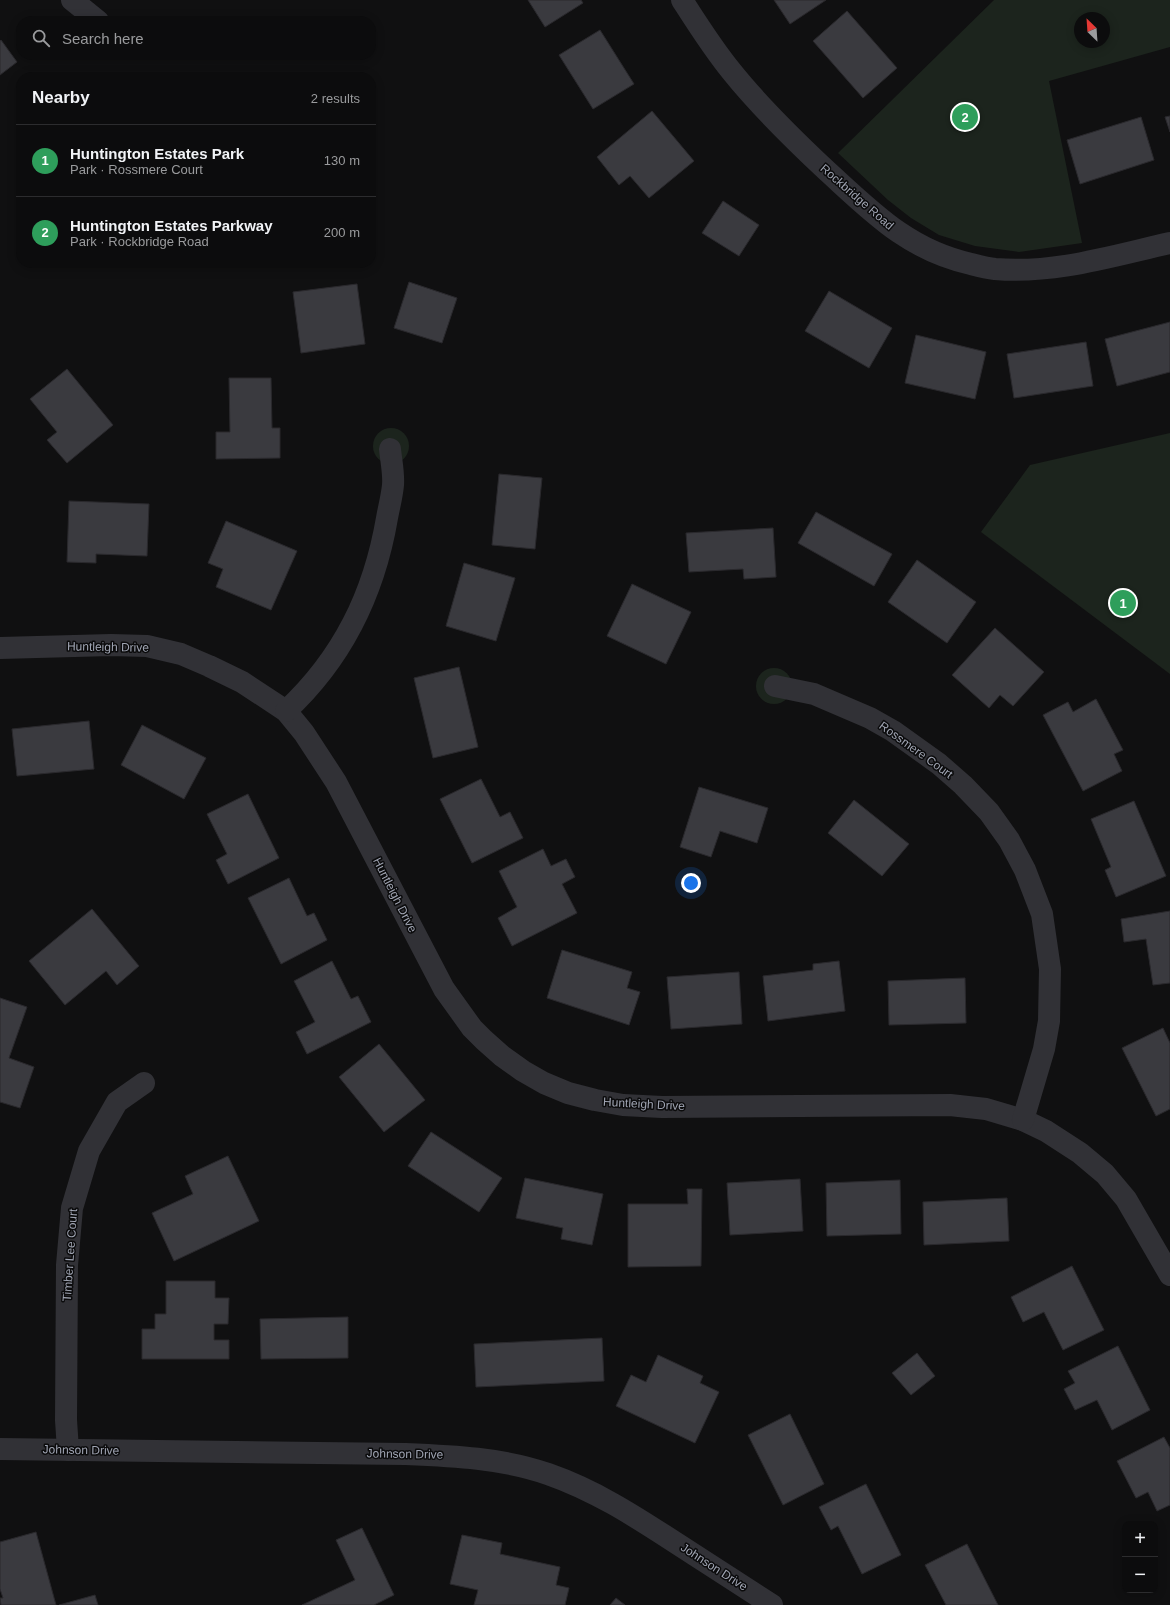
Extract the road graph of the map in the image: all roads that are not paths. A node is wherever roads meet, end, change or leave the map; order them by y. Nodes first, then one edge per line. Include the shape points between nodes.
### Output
1 (72, 0) edge
2 (682, 0) edge
3 (92, 16) edge
4 (1170, 243) edge
5 (390, 449) dead end
6 (0, 648) edge
7 (775, 686) dead end
8 (286, 711) junction
9 (144, 1082) dead end
10 (1023, 1120) junction
11 (1170, 1275) edge
12 (0, 1449) edge
13 (68, 1450) junction
14 (772, 1605) edge

1 - 3 street
2 - 4 street, Rockbridge Road via 732,72 767,112 868,209 909,240 954,260 993,269 1034,270 1069,266
5 - 8 street via 393,484 382,546 369,590 354,622 329,662 301,697
6 - 8 street, Huntleigh Drive via 147,646 181,654 209,666 242,682
7 - 10 street, Rossmere Court via 814,694 870,718 893,731 963,785 989,812 1009,840 1025,870 1042,914 1050,969 1049,1021 1044,1049
8 - 10 street, Huntleigh Drive via 304,733 336,782 444,989 472,1028 484,1040 518,1067 544,1083 568,1093 623,1105 950,1105 986,1109
9 - 13 street, Timber Lee Court via 116,1102 89,1151 72,1208 67,1265
10 - 11 street, Huntleigh Drive via 1046,1130 1080,1152 1105,1174 1126,1199
12 - 13 street, Johnson Drive
13 - 14 street, Johnson Drive via 405,1454 494,1460 547,1473 588,1489

